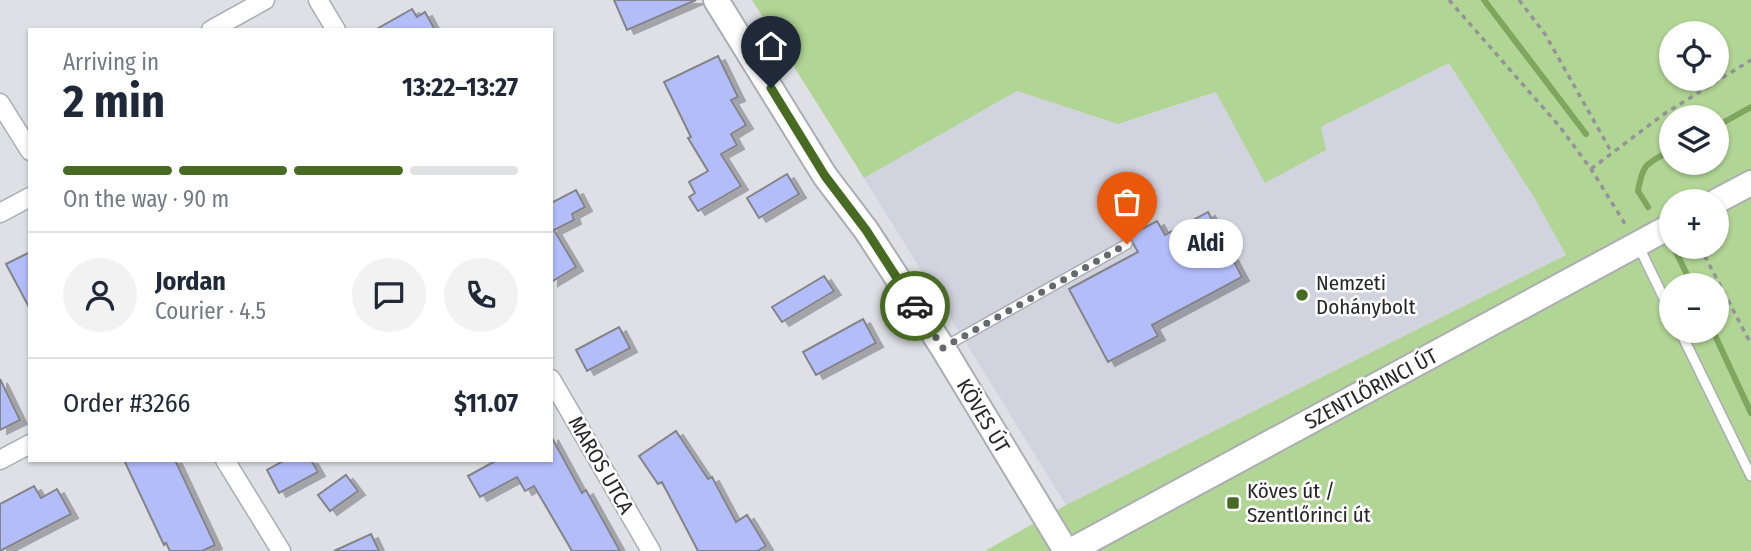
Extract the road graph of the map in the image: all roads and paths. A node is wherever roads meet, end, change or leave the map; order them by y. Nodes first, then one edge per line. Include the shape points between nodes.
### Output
1 (265, 0) edge
2 (318, 0) edge
3 (716, 0) edge
4 (1450, 0) edge
5 (1520, 0) edge
6 (215, 28) edge
7 (335, 28) edge
8 (1751, 60) edge
9 (0, 103) edge
10 (28, 148) edge
11 (1612, 153) junction
12 (1591, 169) junction
13 (1751, 183) edge
14 (1729, 195) edge
15 (28, 198) edge
16 (0, 213) edge
17 (1659, 233) edge
18 (1127, 244) dead end
19 (1638, 245) junction
20 (1706, 259) edge
21 (1659, 288) edge
22 (1686, 343) edge
23 (1751, 344) edge
24 (943, 348) junction
25 (553, 383) edge
26 (28, 445) edge
27 (0, 460) edge
28 (226, 462) edge
29 (1751, 476) edge
30 (281, 551) edge
31 (651, 551) edge
32 (1068, 551) edge

1 - 6 street
2 - 7 street
3 - 24 main road, KÖVES ÚT via 825,176
4 - 12 path
5 - 11 path via 1545,34
8 - 11 path
9 - 10 street
11 - 12 path
12 - 19 path
13 - 14 main road
15 - 16 street
17 - 19 main road, SZENTLŐRINCI ÚT
18 - 24 lane
19 - 21 lane
19 - 32 main road, SZENTLŐRINCI ÚT
20 - 23 path
22 - 29 lane
24 - 32 main road, KÖVES ÚT
25 - 31 street, MAROS UTCA
26 - 27 street
28 - 30 street

